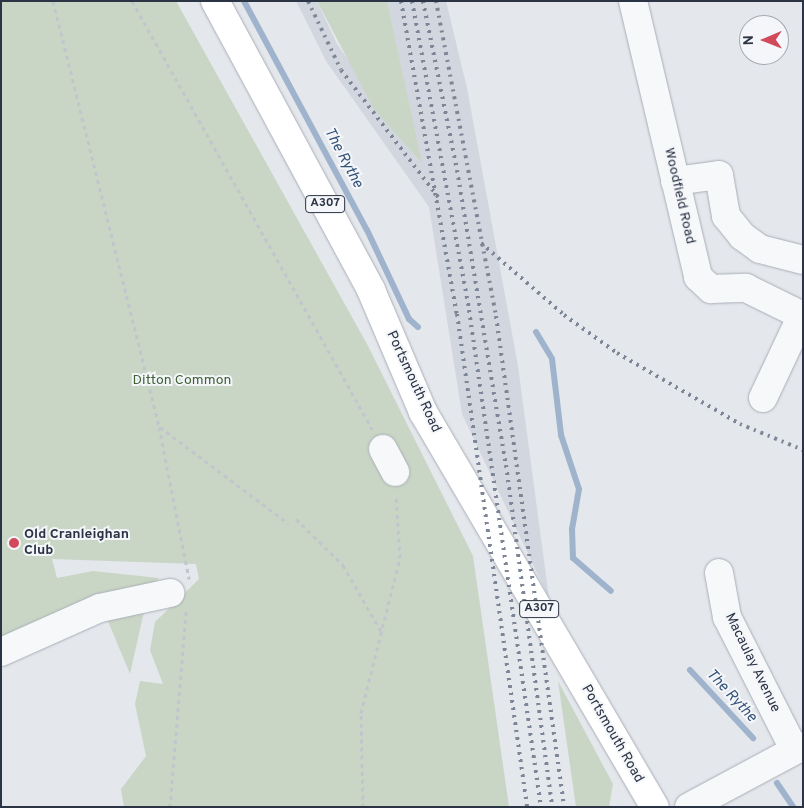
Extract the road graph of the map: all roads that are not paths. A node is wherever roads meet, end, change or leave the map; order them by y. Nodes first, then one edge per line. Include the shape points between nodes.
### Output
1 (215, 1) edge
2 (633, 1) edge
3 (675, 181) junction
4 (803, 260) edge
5 (802, 316) edge
6 (763, 398) dead end
7 (719, 573) dead end
8 (182, 596) road end
9 (1, 652) edge
10 (798, 747) edge
11 (694, 804) edge
12 (655, 807) edge

1 - 12 main road, Portsmouth Road / A307 via 371,290 423,412
2 - 3 street, Woodfield Road
3 - 4 street via 719,175 726,216 742,236 760,249
3 - 5 street, Woodfield Road via 698,277 711,289 746,288
5 - 6 street
7 - 10 street, Macaulay Avenue via 726,617
8 - 9 street via 91,611
10 - 11 street

